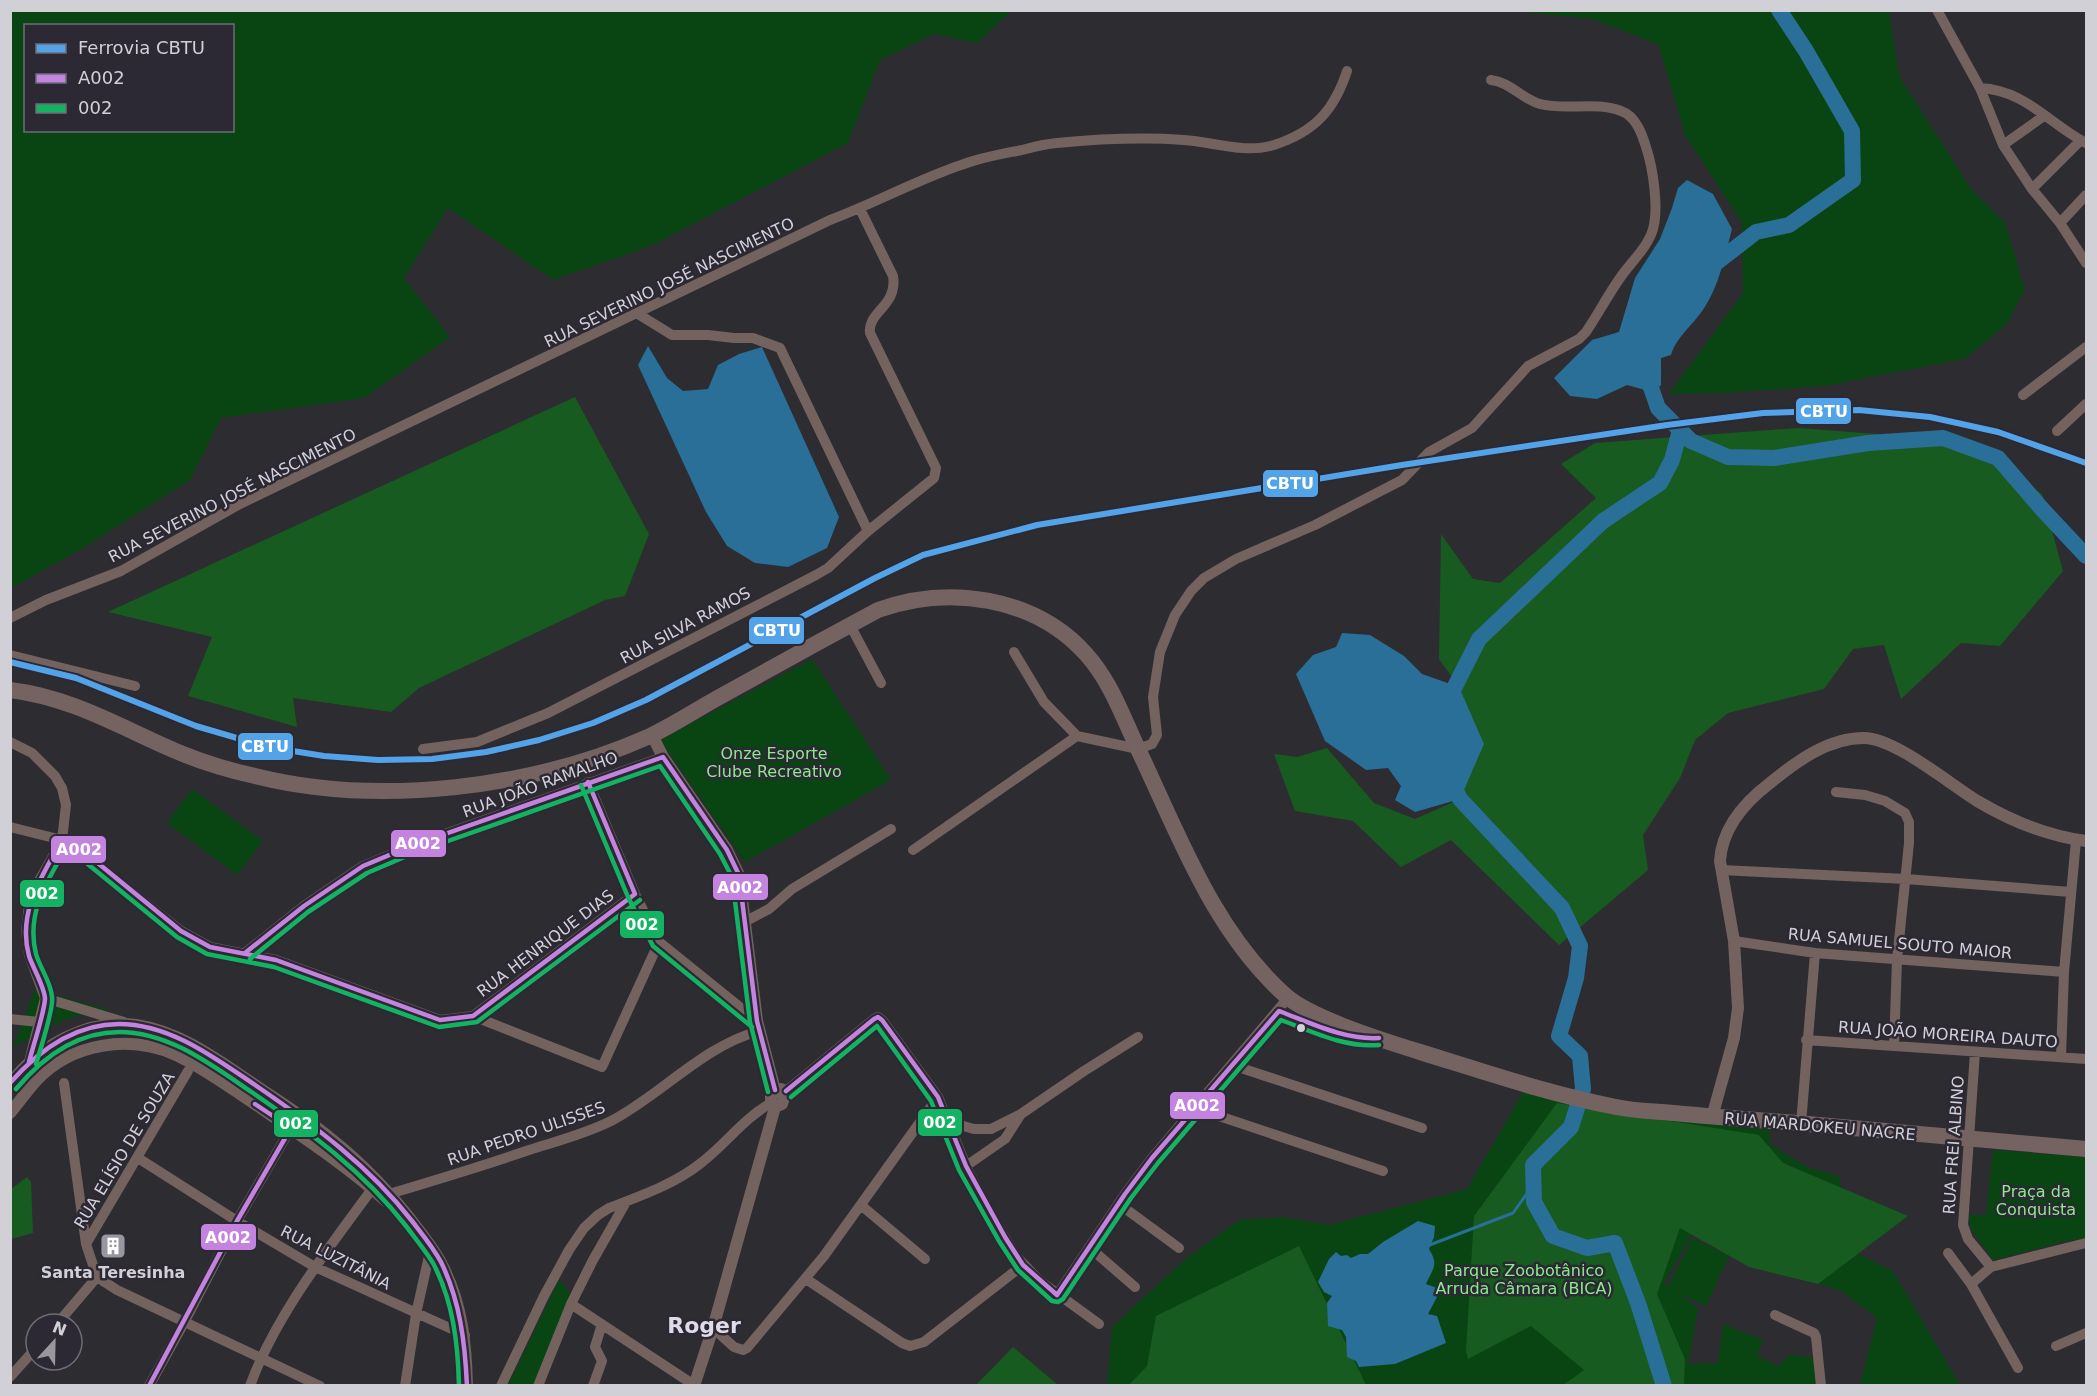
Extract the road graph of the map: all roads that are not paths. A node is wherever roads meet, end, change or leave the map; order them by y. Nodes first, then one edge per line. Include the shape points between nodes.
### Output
1 (1937, 10) edge
2 (1347, 71) dead end
3 (1491, 80) dead end
4 (1980, 88) junction
5 (2044, 116) junction
6 (2084, 141) edge
7 (2003, 145) junction
8 (2032, 189) junction
9 (2086, 195) edge
10 (860, 209) junction
11 (2060, 223) junction
12 (2085, 258) edge
13 (638, 314) junction
14 (2086, 347) edge
15 (2023, 395) dead end
16 (2086, 404) edge
17 (2057, 431) dead end
18 (868, 531) junction
19 (10, 618) edge
20 (850, 625) junction
21 (1014, 652) dead end
22 (10, 654) edge
23 (881, 683) dead end
24 (135, 686) dead end
25 (10, 690) edge
26 (652, 735) junction
27 (1077, 736) junction
28 (10, 742) edge
29 (423, 749) dead end
30 (1138, 749) junction
31 (663, 757) junction
32 (588, 782) junction
33 (1836, 792) dead end
34 (10, 827) edge
35 (891, 829) dead end
36 (62, 840) junction
37 (2081, 840) edge
38 (913, 850) dead end
39 (1721, 870) junction
40 (1906, 879) junction
41 (2071, 892) junction
42 (635, 894) junction
43 (746, 921) junction
44 (1734, 941) junction
45 (659, 942) junction
46 (245, 953) junction
47 (1815, 953) junction
48 (1897, 960) junction
49 (2064, 972) junction
50 (45, 998) junction
51 (1288, 998) junction
52 (473, 1016) junction
53 (10, 1019) edge
54 (39, 1022) junction
55 (133, 1025) junction
56 (758, 1026) junction
57 (1138, 1037) dead end
58 (1806, 1040) junction
59 (1894, 1046) junction
60 (1975, 1052) junction
61 (2061, 1057) junction
62 (2086, 1059) edge
63 (29, 1062) junction
64 (1232, 1065) junction
65 (188, 1071) dead end
66 (64, 1083) dead end
67 (10, 1084) edge
68 (938, 1097) junction
69 (777, 1098) junction
70 (1194, 1108) junction
71 (10, 1113) edge
72 (1022, 1114) junction
73 (1712, 1117) junction
74 (949, 1122) junction
75 (1801, 1124) junction
76 (291, 1128) junction
77 (1422, 1128) dead end
78 (1969, 1140) junction
79 (2086, 1149) edge
80 (138, 1158) junction
81 (966, 1166) junction
82 (1383, 1171) dead end
83 (372, 1189) junction
84 (389, 1194) junction
85 (626, 1202) junction
86 (1119, 1204) junction
87 (862, 1206) junction
88 (237, 1221) junction
89 (2086, 1243) edge
90 (86, 1244) junction
91 (429, 1244) junction
92 (1089, 1247) junction
93 (1179, 1248) dead end
94 (1948, 1252) dead end
95 (925, 1259) dead end
96 (1023, 1265) junction
97 (315, 1267) junction
98 (1990, 1267) junction
99 (97, 1277) junction
100 (806, 1279) junction
101 (1971, 1284) junction
102 (1135, 1287) dead end
103 (1057, 1294) junction
104 (571, 1304) junction
105 (67, 1312) edge
106 (416, 1314) junction
107 (1775, 1315) dead end
108 (185, 1321) junction
109 (603, 1324) junction
110 (1099, 1324) dead end
111 (713, 1328) junction
112 (2086, 1333) edge
113 (465, 1335) junction
114 (2056, 1346) dead end
115 (260, 1358) junction
116 (24, 1361) edge
117 (2018, 1368) dead end
118 (10, 1377) edge
119 (694, 1385) edge
120 (149, 1386) edge
121 (250, 1386) edge
122 (320, 1386) edge
123 (405, 1386) edge
124 (467, 1386) edge
125 (501, 1386) edge
126 (538, 1386) edge
127 (593, 1386) edge
128 (1821, 1386) edge

1 - 4 street
2 - 10 street, RUA SEVERINO JOSÉ NASCIMENTO via 1325,115 1296,136 1272,146 1245,149 1163,139 1055,143 964,164
3 - 30 street via 1541,104 1608,108 1629,115 1641,134 1649,159 1655,197 1651,235 1586,332 1528,366 1472,428 1429,452 1392,486 1220,567 1197,584 1167,632 1155,676 1156,739
4 - 5 street via 2020,98
4 - 7 street
5 - 6 street
5 - 7 street
6 - 8 street
7 - 8 street
8 - 11 street
9 - 11 street
10 - 13 street, RUA SEVERINO JOSÉ NASCIMENTO
10 - 18 street, RUA SILVA RAMOS via 894,284 892,296 869,327 870,333 936,468 934,478
11 - 12 street
13 - 18 street via 672,335 753,338 780,348
13 - 19 street, RUA SEVERINO JOSÉ NASCIMENTO via 240,504 121,571 54,596
14 - 15 street
16 - 17 street
18 - 29 street, RUA SILVA RAMOS via 828,568 548,713 477,742
20 - 23 street
20 - 26 main road, RUA MARDOKEU NACRE
20 - 30 main road, RUA MARDOKEU NACRE via 902,601 958,597 999,602 1038,617 1070,638 1100,672 1118,700
21 - 27 street via 1044,702
22 - 24 street
25 - 26 main road, RUA MARDOKEU NACRE via 67,702 198,760 256,777 317,787 385,791 450,788 513,779 572,765
26 - 31 street
27 - 30 street
27 - 38 street
28 - 36 street via 32,753 62,788 66,805
30 - 51 main road, RUA MARDOKEU NACRE via 1222,922
31 - 32 street, RUA JOÃO RAMALHO
31 - 43 street via 735,863
32 - 42 street
32 - 46 street, RUA JOÃO RAMALHO via 363,866
33 - 40 street via 1865,795 1905,813 1910,833
34 - 36 street
35 - 43 street
36 - 46 street via 87,855 195,940 210,947
36 - 50 street via 35,888 27,922 29,955
37 - 39 street via 2012,820 1889,745 1866,738 1851,739 1798,761 1753,796 1724,838
37 - 41 street
39 - 40 street
39 - 44 street
40 - 41 street
40 - 48 street
41 - 49 street
42 - 45 street
42 - 52 street, RUA HENRIQUE DIAS
43 - 56 street
44 - 47 street, RUA SAMUEL SOUTO MAIOR
44 - 73 street via 1737,1023
45 - 52 street via 602,1067
45 - 56 street
46 - 52 street via 276,960 440,1020
47 - 48 street, RUA SAMUEL SOUTO MAIOR
47 - 58 street
48 - 49 street, RUA SAMUEL SOUTO MAIOR
48 - 59 street
49 - 61 street
50 - 54 street
50 - 55 street
51 - 64 street
51 - 73 main road, RUA MARDOKEU NACRE via 1324,1017 1400,1046 1556,1093 1619,1108
53 - 54 street
54 - 63 street
55 - 63 street via 110,1025 69,1035
55 - 84 street via 166,1033 212,1056 330,1137
56 - 69 street
56 - 84 street, RUA PEDRO ULISSES via 609,1122
57 - 72 street
58 - 59 street, RUA JOÃO MOREIRA DAUTO
58 - 75 street
59 - 60 street, RUA JOÃO MOREIRA DAUTO
60 - 61 street, RUA JOÃO MOREIRA DAUTO
60 - 78 street, RUA FREI ALBINO
61 - 62 street, RUA JOÃO MOREIRA DAUTO
63 - 67 street
64 - 70 street
64 - 77 street
65 - 80 street, RUA ELÍSIO DE SOUZA
66 - 90 street
68 - 69 street via 878,1017
68 - 74 street
68 - 87 street
69 - 85 street via 744,1120 710,1156 684,1175
69 - 111 street
70 - 82 street
70 - 86 street
71 - 76 street via 37,1080 66,1058 85,1050 126,1044 176,1055
72 - 74 street via 991,1129
72 - 81 street via 1005,1139
73 - 75 main road, RUA MARDOKEU NACRE
74 - 81 street
75 - 78 main road, RUA MARDOKEU NACRE
76 - 83 street
76 - 88 street
78 - 79 main road, RUA MARDOKEU NACRE
78 - 98 street, RUA FREI ALBINO via 1963,1225 1968,1239
80 - 88 street, RUA LUZITÂNIA
80 - 90 street, RUA ELÍSIO DE SOUZA
81 - 96 street
83 - 91 street
83 - 97 street
84 - 91 street
85 - 104 street
85 - 125 street via 598,1215 584,1228 544,1296
86 - 92 street
86 - 93 street
87 - 95 street
87 - 100 street
88 - 97 street, RUA LUZITÂNIA
88 - 108 street
89 - 98 street
90 - 99 street
91 - 106 street
91 - 113 street via 444,1267
92 - 102 street
92 - 103 street
94 - 101 street
96 - 100 street via 924,1342 910,1346
96 - 103 street
97 - 106 street, RUA LUZITÂNIA
97 - 115 street
98 - 101 street
99 - 105 street
99 - 108 street
100 - 111 street via 747,1348 734,1347
101 - 117 street
103 - 110 street
104 - 109 street
104 - 126 street
106 - 113 street, RUA LUZITÂNIA
106 - 123 street
107 - 128 street via 1814,1333
108 - 115 street
108 - 120 street
109 - 119 street
109 - 127 street via 595,1347 602,1360
111 - 119 street
112 - 114 street
113 - 124 street
115 - 121 street
115 - 122 street
116 - 118 street

